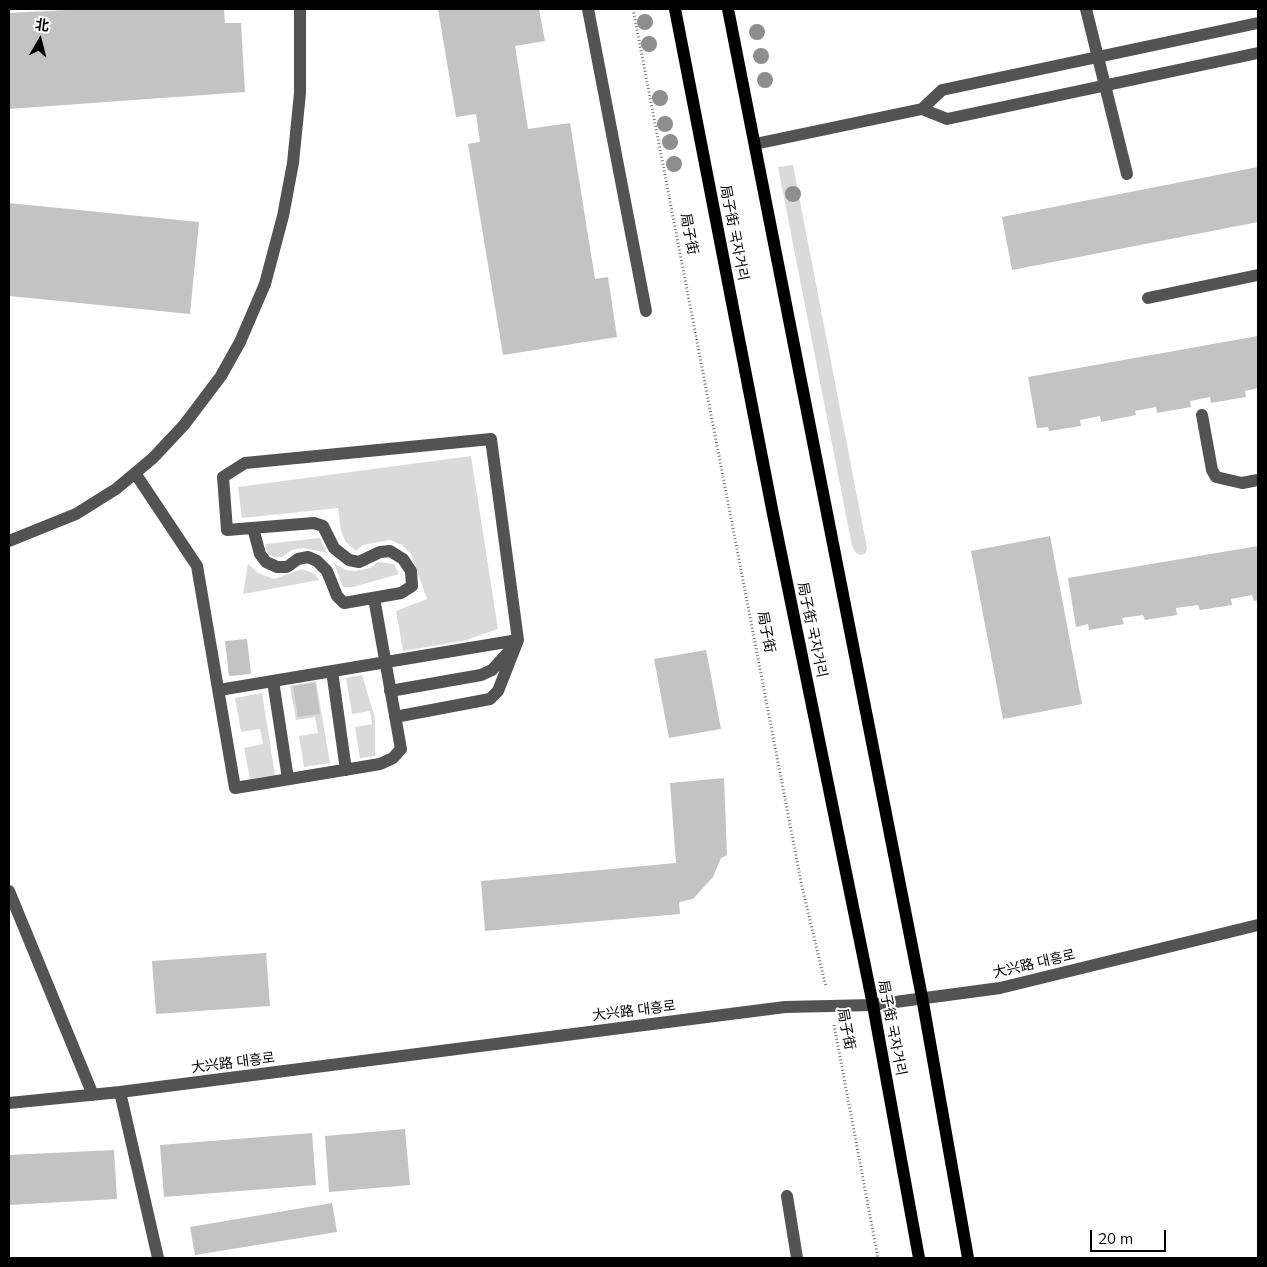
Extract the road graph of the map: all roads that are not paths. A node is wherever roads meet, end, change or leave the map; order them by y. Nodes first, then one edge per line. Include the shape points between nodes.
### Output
1 (300, 9) edge
2 (588, 9) edge
3 (675, 9) edge
4 (728, 9) edge
5 (1086, 9) edge
6 (1258, 23) edge
7 (1258, 53) edge
8 (1098, 57) junction
9 (1105, 85) junction
10 (922, 109) junction
11 (755, 144) junction
12 (1127, 174) dead end
13 (1258, 274) edge
14 (1148, 298) dead end
15 (646, 310) dead end
16 (1202, 415) dead end
17 (135, 473) junction
18 (1258, 480) edge
19 (253, 528) junction
20 (9, 541) edge
21 (374, 598) junction
22 (518, 640) junction
23 (386, 662) junction
24 (332, 671) junction
25 (272, 681) junction
26 (219, 690) junction
27 (390, 692) junction
28 (395, 717) junction
29 (346, 770) junction
30 (288, 779) junction
31 (9, 891) edge
32 (1258, 925) edge
33 (922, 997) junction
34 (873, 1005) junction
35 (120, 1092) junction
36 (93, 1095) junction
37 (9, 1103) edge
38 (787, 1196) dead end
39 (158, 1258) edge
40 (797, 1258) edge
41 (919, 1258) edge
42 (968, 1258) edge

1 - 17 street via 300,93 293,164 265,284 221,376 184,425
2 - 15 street
3 - 34 main road, 局子街 국자거리
4 - 11 main road
5 - 8 street
6 - 8 street
7 - 9 street
8 - 9 street
8 - 10 street via 942,90
9 - 10 street via 948,119
9 - 12 street
10 - 11 street
11 - 33 main road
13 - 14 street
16 - 18 street via 1216,477 1242,483
17 - 20 street via 116,490 76,514
17 - 26 street via 197,566
19 - 21 street via 260,554 266,562 287,567 308,557 327,571 336,596 344,603
19 - 21 street via 314,523 323,526 334,548 349,560 359,562 390,551 403,559 412,571 412,586 401,593
19 - 22 street via 227,530 223,477 245,463 491,439
21 - 23 street
22 - 23 street
22 - 27 street via 492,670
22 - 28 street via 498,691 490,699
23 - 24 street
23 - 27 street
24 - 25 street
24 - 29 street
25 - 26 street
25 - 30 street
26 - 30 street via 235,788
27 - 28 street
28 - 29 street via 401,749 393,758 380,764
29 - 30 street
31 - 36 street
32 - 33 street, 大兴路 대흥로 via 1000,988
33 - 34 street, 大兴路 대흥로
33 - 42 main road
34 - 35 street, 大兴路 대흥로 via 785,1007
34 - 41 main road, 局子街 국자거리
35 - 36 street, 大兴路 대흥로
35 - 39 street
36 - 37 street, 大兴路 대흥로
38 - 40 street

